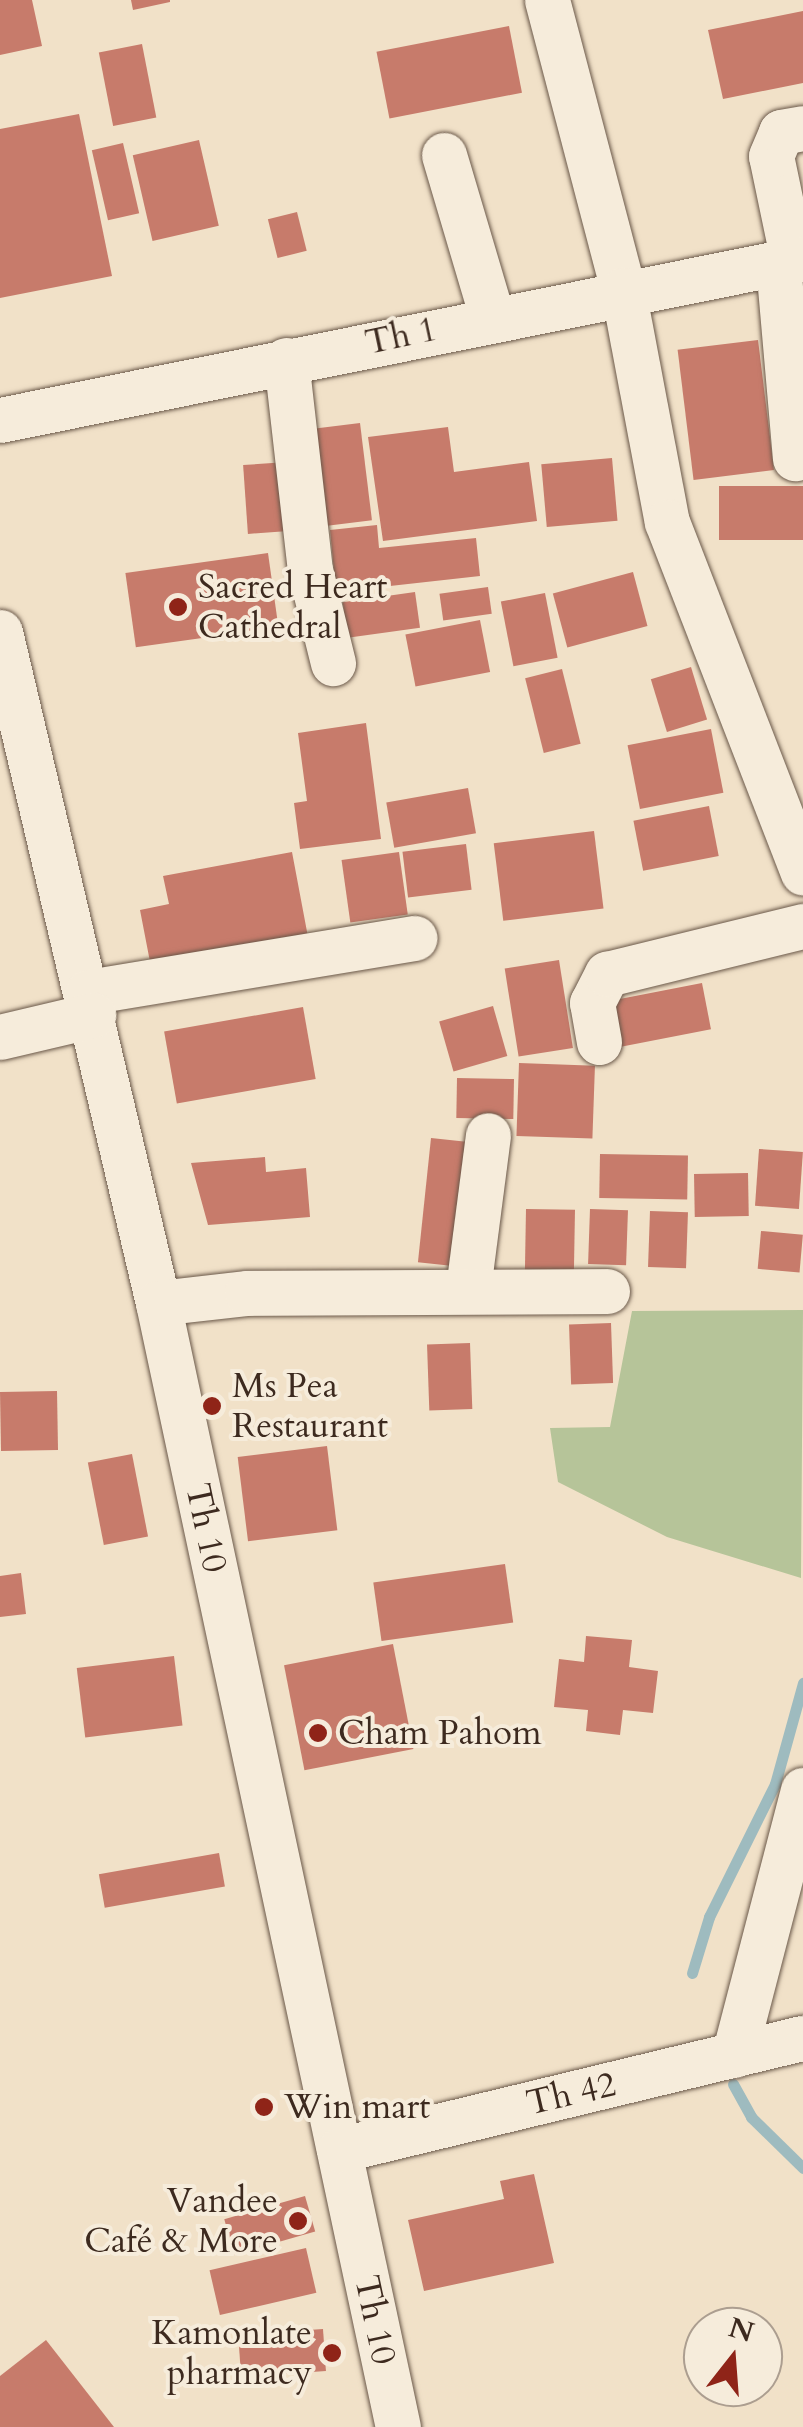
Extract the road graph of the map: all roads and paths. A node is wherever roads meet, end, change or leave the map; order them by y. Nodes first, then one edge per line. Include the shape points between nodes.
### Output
1 (546, 0) edge
2 (803, 128) edge
3 (444, 155) dead end
4 (791, 261) edge
5 (622, 290) junction
6 (492, 317) junction
7 (286, 360) junction
8 (0, 420) edge
9 (796, 458) dead end
10 (0, 632) edge
11 (333, 663) dead end
12 (803, 874) edge
13 (798, 927) edge
14 (415, 938) dead end
15 (90, 1004) junction
16 (0, 1037) edge
17 (599, 1042) dead end
18 (488, 1135) dead end
19 (468, 1290) junction
20 (607, 1291) dead end
21 (158, 1303) junction
22 (803, 1790) edge
23 (803, 2038) edge
24 (734, 2055) junction
25 (340, 2150) junction
26 (398, 2427) edge

1 - 5 street
2 - 4 street via 781,132 771,156
3 - 6 street
4 - 5 street, Th 1
4 - 9 street
5 - 6 street, Th 1
5 - 12 street via 667,522
6 - 7 street, Th 1
7 - 8 street, Th 1
7 - 11 street via 310,570
10 - 15 street, Th 10
13 - 17 street via 608,974 592,1004
14 - 15 street
15 - 16 street
15 - 21 street, Th 10
18 - 19 street
19 - 20 street
19 - 21 street via 247,1293
21 - 25 street, Th 10
22 - 24 street
23 - 24 street, Th 42
24 - 25 street, Th 42
25 - 26 street, Th 10

